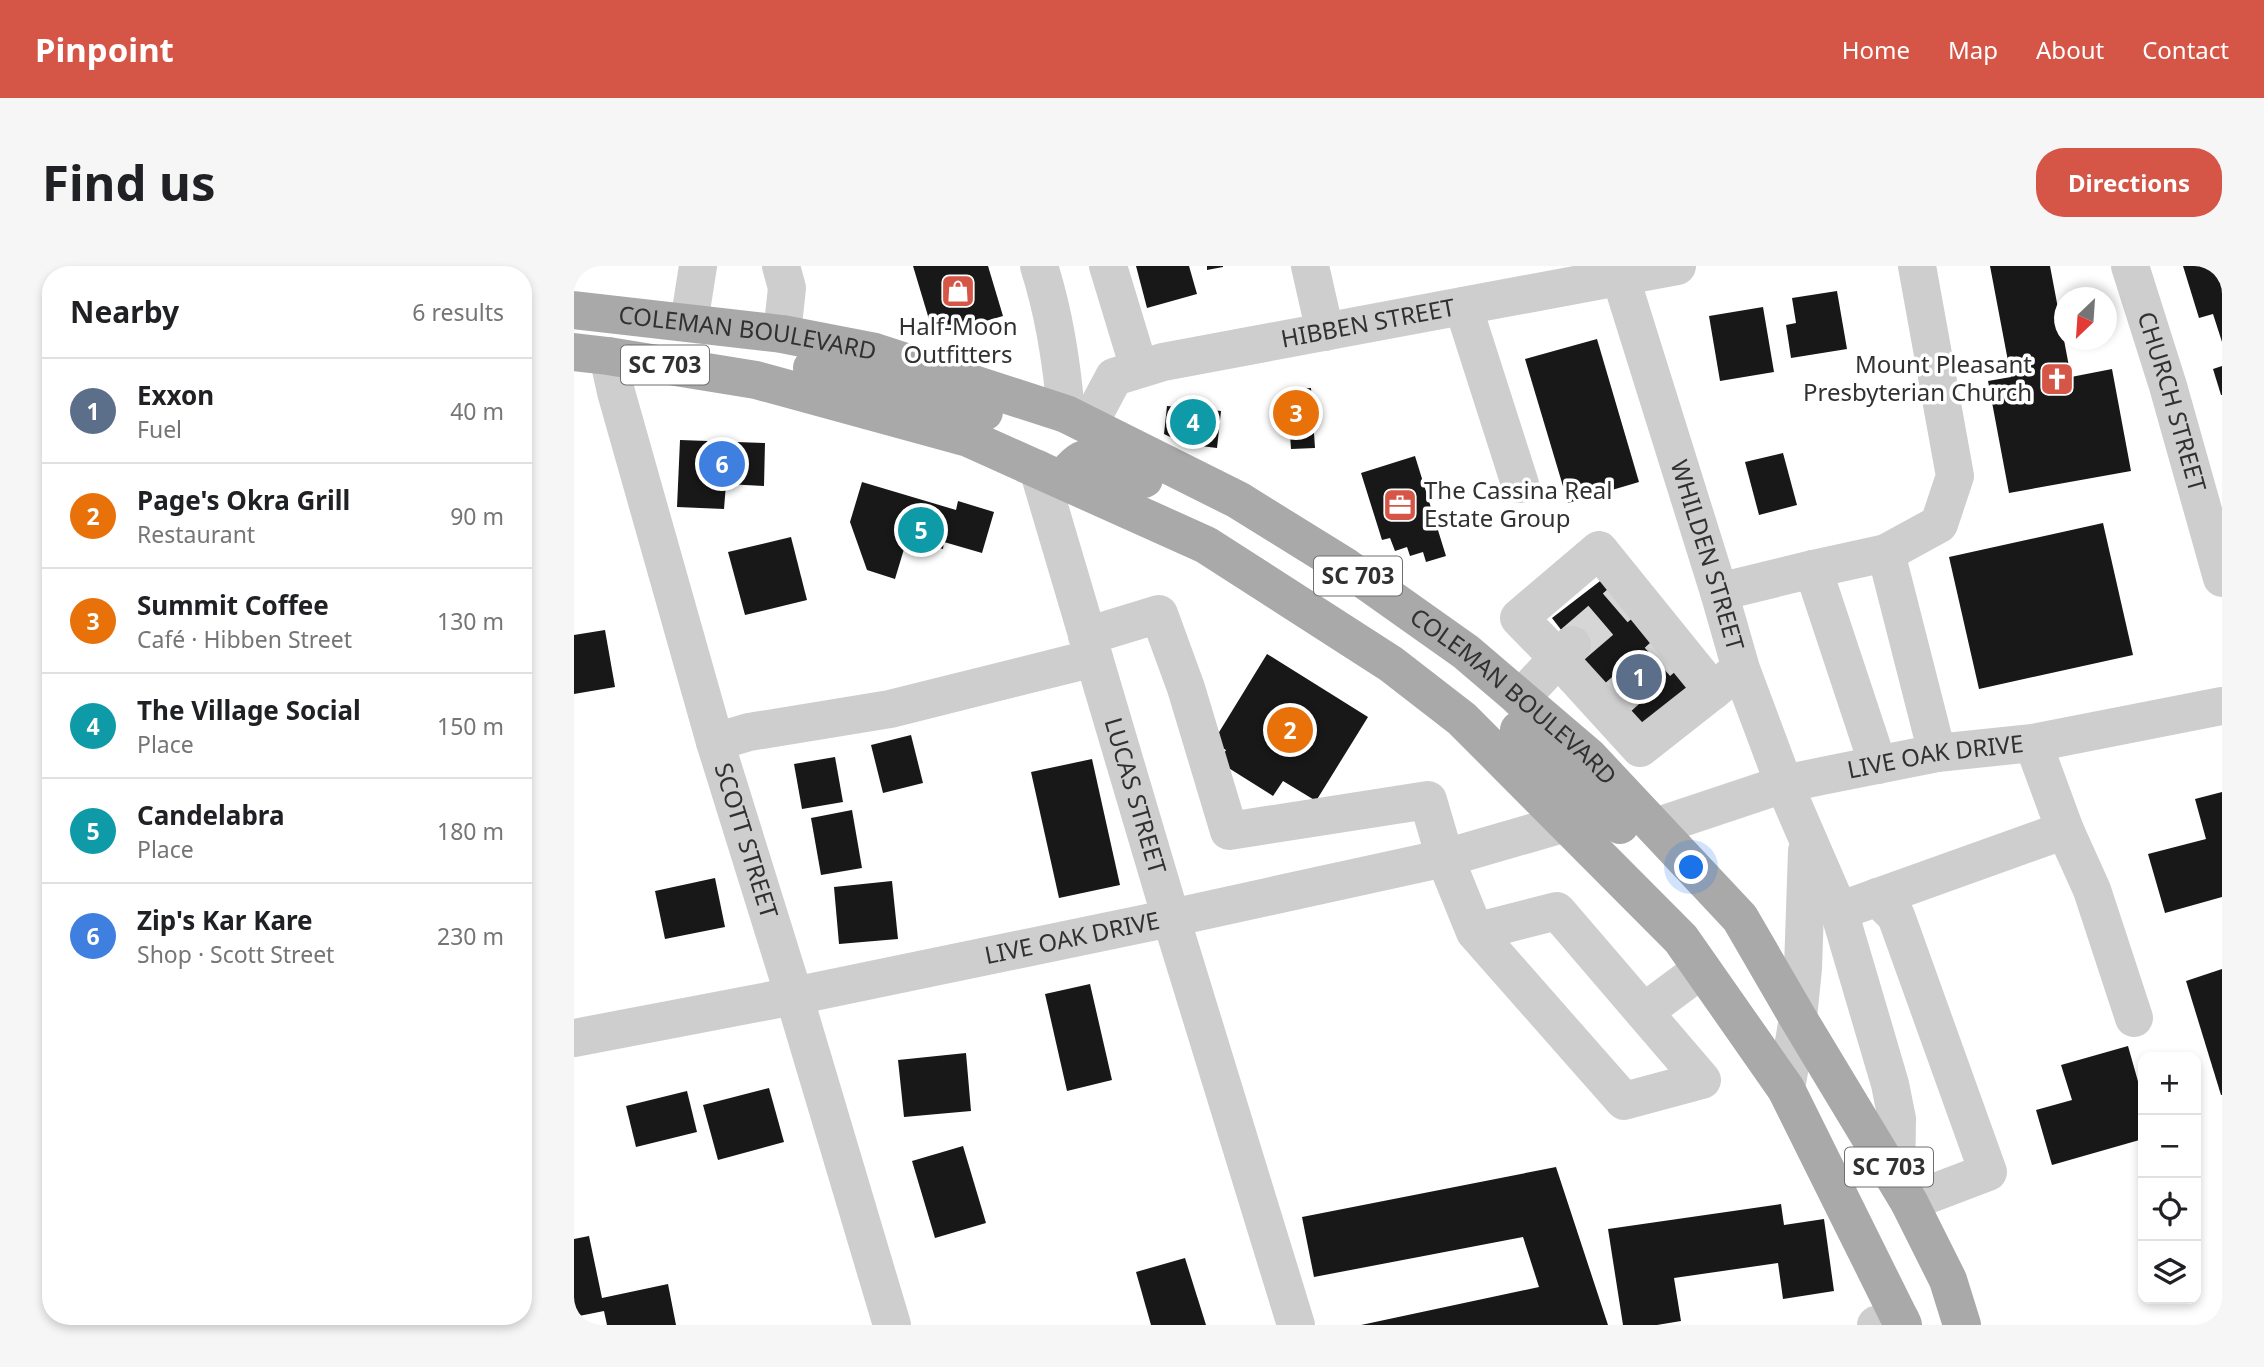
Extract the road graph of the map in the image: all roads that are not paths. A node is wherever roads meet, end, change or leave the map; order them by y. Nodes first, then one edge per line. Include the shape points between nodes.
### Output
1 (698, 266) edge
2 (781, 266) edge
3 (1039, 266) edge
4 (1108, 266) edge
5 (1310, 266) edge
6 (1677, 266) edge
7 (1917, 266) edge
8 (2130, 266) edge
9 (1619, 272) edge
10 (576, 305) edge
11 (1463, 306) junction
12 (689, 323) junction
13 (1325, 332) junction
14 (782, 334) junction
15 (591, 354) edge
16 (1139, 368) junction
17 (756, 380) junction
18 (1023, 400) junction
19 (1077, 419) junction
20 (1050, 474) junction
21 (1520, 484) dead end
22 (1311, 545) junction
23 (1886, 553) junction
24 (1813, 569) junction
25 (2222, 578) edge
26 (1719, 592) junction
27 (1091, 647) junction
28 (1565, 652) junction
29 (1727, 680) junction
30 (1520, 699) junction
31 (2222, 706) edge
32 (1614, 713) junction
33 (1462, 719) junction
34 (715, 742) junction
35 (2033, 743) junction
36 (1937, 753) junction
37 (1591, 760) junction
38 (1878, 765) junction
39 (1784, 784) junction
40 (1566, 823) junction
41 (2065, 830) junction
42 (1665, 837) junction
43 (1807, 842) junction
44 (1445, 859) junction
45 (1877, 897) junction
46 (1839, 911) junction
47 (1171, 918) junction
48 (1475, 933) junction
49 (1702, 969) junction
50 (794, 996) junction
51 (1644, 1012) junction
52 (1798, 1018) junction
53 (2134, 1018) dead end
54 (574, 1038) edge
55 (1786, 1090) junction
56 (1902, 1190) junction
57 (1894, 1323) edge
58 (889, 1324) edge
59 (1296, 1325) edge
60 (1962, 1325) edge

1 - 12 street
2 - 14 street via 787,288
3 - 19 street via 1063,381
4 - 16 street
5 - 13 street
6 - 9 street, HIBBEN STREET
7 - 23 street via 1955,476 1939,524
8 - 25 street, CHURCH STREET
9 - 11 street, HIBBEN STREET
9 - 26 street, WHILDEN STREET
10 - 12 main road, COLEMAN BOULEVARD / SC 703
11 - 13 street, HIBBEN STREET
11 - 21 street
12 - 14 main road, COLEMAN BOULEVARD / SC 703
13 - 16 street, HIBBEN STREET
14 - 18 main road, COLEMAN BOULEVARD / SC 703 via 875,352
15 - 17 main road, COLEMAN BOULEVARD / SC 703
15 - 34 street, SCOTT STREET via 616,392
16 - 19 street, HIBBEN STREET via 1114,377
17 - 18 main road via 761,362 770,357 987,413
17 - 20 main road, COLEMAN BOULEVARD / SC 703 via 968,438
18 - 19 main road, COLEMAN BOULEVARD / SC 703
19 - 22 main road, COLEMAN BOULEVARD / SC 703 via 1238,500
20 - 22 main road via 1090,457 1102,459 1283,551 1299,552
20 - 27 street, LUCAS STREET
20 - 33 main road, COLEMAN BOULEVARD / SC 703 via 1206,545 1391,664
22 - 30 main road, COLEMAN BOULEVARD / SC 703 via 1466,652
23 - 24 street
23 - 36 street
24 - 26 street
24 - 38 street
26 - 29 street, WHILDEN STREET
27 - 34 street via 890,709 748,732
27 - 44 street via 1159,614 1229,831 1428,800
27 - 47 street, LUCAS STREET
28 - 29 street via 1520,618 1599,550 1628,598 1670,651
28 - 30 street
28 - 32 street
29 - 32 street via 1640,748
29 - 39 street, WHILDEN STREET
30 - 37 main road, COLEMAN BOULEVARD / SC 703
31 - 35 street, LIVE OAK DRIVE
32 - 37 street
33 - 40 main road, COLEMAN BOULEVARD / SC 703
33 - 42 main road via 1484,710 1501,713 1628,833 1652,845
34 - 50 street, SCOTT STREET
35 - 36 street, LIVE OAK DRIVE
35 - 41 street
36 - 38 street, LIVE OAK DRIVE
37 - 42 main road, COLEMAN BOULEVARD / SC 703
38 - 39 street, LIVE OAK DRIVE
39 - 42 street, LIVE OAK DRIVE
39 - 43 street, WHILDEN STREET
40 - 44 street, LIVE OAK DRIVE
40 - 49 main road, COLEMAN BOULEVARD / SC 703 via 1681,939
41 - 45 street
41 - 53 street via 2092,890
42 - 52 main road, COLEMAN BOULEVARD / SC 703 via 1740,918
43 - 46 street, WHILDEN STREET
43 - 52 street, WHILDEN STREET
44 - 47 street, LIVE OAK DRIVE
44 - 48 street
45 - 46 street
45 - 56 street via 1896,916 1988,1172
46 - 56 street, WHILDEN STREET via 1890,1084
47 - 50 street, LIVE OAK DRIVE
47 - 59 street, LUCAS STREET
48 - 51 street via 1557,911
48 - 51 street via 1624,1101 1702,1080
49 - 51 street
49 - 55 main road, COLEMAN BOULEVARD / SC 703
50 - 54 street, LIVE OAK DRIVE
50 - 58 street, SCOTT STREET
52 - 55 street, WHILDEN STREET
52 - 56 main road, COLEMAN BOULEVARD / SC 703
55 - 57 main road, COLEMAN BOULEVARD / SC 703
56 - 60 main road, COLEMAN BOULEVARD / SC 703 via 1948,1280

